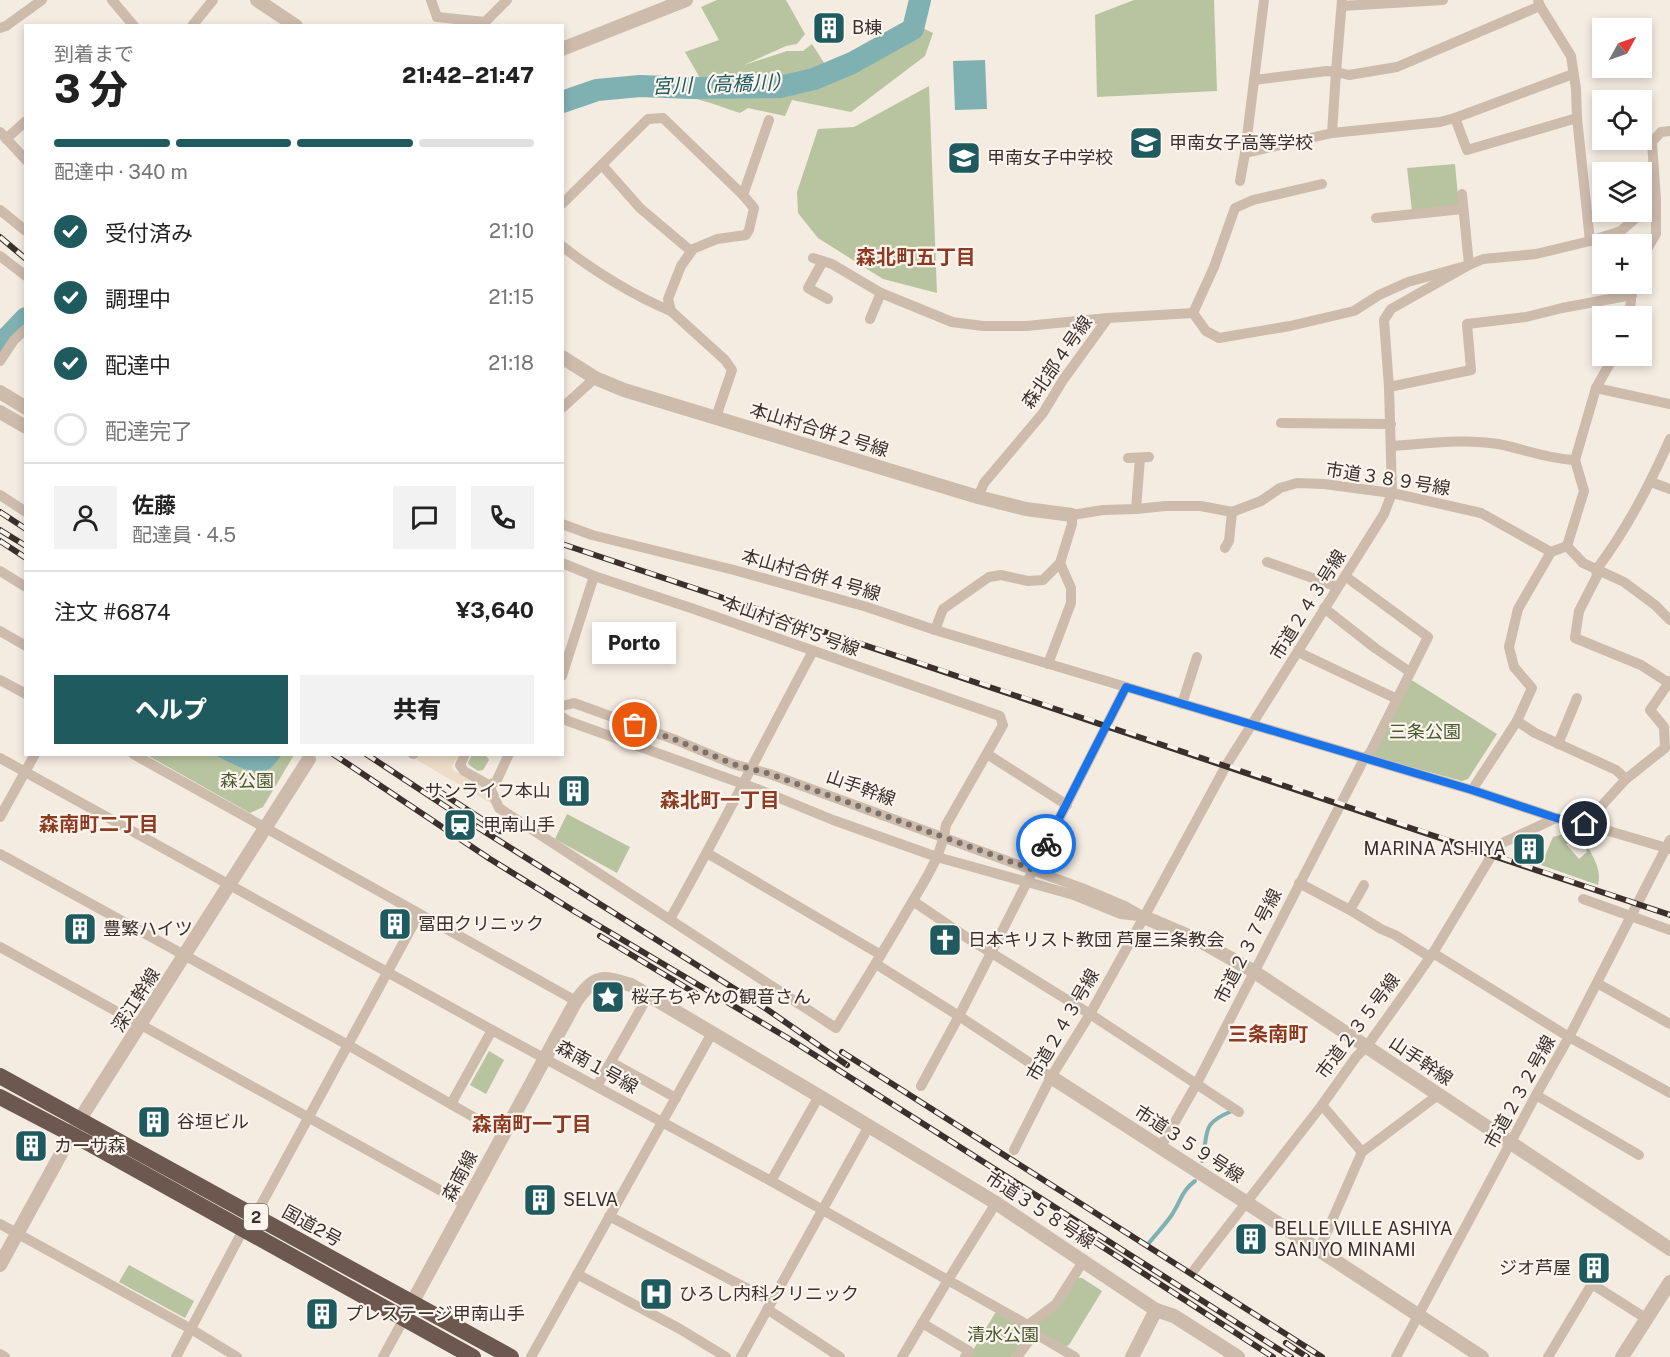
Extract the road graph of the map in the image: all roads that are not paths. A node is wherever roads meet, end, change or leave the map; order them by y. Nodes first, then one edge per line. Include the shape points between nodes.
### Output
1 (42, 0) edge
2 (112, 0) edge
3 (213, 0) edge
4 (257, 0) edge
5 (431, 0) edge
6 (507, 0) edge
7 (686, 0) edge
8 (1264, 0) edge
9 (1443, 0) edge
10 (1342, 3) edge
11 (1539, 3) edge
12 (434, 21) edge
13 (132, 24) edge
14 (194, 24) edge
15 (293, 24) edge
16 (0, 28) edge
17 (564, 48) edge
18 (1336, 72) junction
19 (1573, 74) junction
20 (1254, 80) junction
21 (1455, 118) junction
22 (1577, 118) junction
23 (769, 120) dead end
24 (24, 122) edge
25 (1670, 131) edge
26 (1332, 133) junction
27 (3, 136) edge
28 (1245, 153) junction
29 (24, 158) edge
30 (602, 165) junction
31 (1240, 181) dead end
32 (1322, 184) dead end
33 (1462, 194) dead end
34 (743, 195) junction
35 (1656, 200) junction
36 (564, 202) edge
37 (1463, 209) junction
38 (0, 210) edge
39 (1376, 218) dead end
40 (24, 229) edge
41 (1590, 241) junction
42 (1652, 241) edge
43 (564, 248) edge
44 (691, 251) junction
45 (0, 256) edge
46 (1469, 265) junction
47 (24, 274) edge
48 (881, 293) junction
49 (1614, 294) edge
50 (828, 299) dead end
51 (671, 311) junction
52 (1193, 313) junction
53 (1108, 318) junction
54 (870, 319) dead end
55 (24, 331) edge
56 (564, 358) edge
57 (0, 361) edge
58 (1608, 366) edge
59 (595, 378) junction
60 (1389, 387) junction
61 (1596, 388) junction
62 (0, 392) edge
63 (23, 402) edge
64 (1670, 404) edge
65 (564, 406) edge
66 (0, 412) edge
67 (716, 417) junction
68 (1281, 423) dead end
69 (1391, 424) junction
70 (24, 426) edge
71 (1670, 439) edge
72 (1391, 446) junction
73 (1139, 458) dead end
74 (1575, 460) junction
75 (1651, 482) junction
76 (1670, 489) edge
77 (1392, 493) junction
78 (0, 495) edge
79 (978, 498) junction
80 (1136, 509) junction
81 (24, 511) edge
82 (1232, 512) junction
83 (1072, 514) junction
84 (564, 525) edge
85 (1567, 546) junction
86 (1225, 548) dead end
87 (1551, 552) junction
88 (1060, 562) junction
89 (1267, 562) dead end
90 (564, 564) edge
91 (1596, 570) junction
92 (0, 571) edge
93 (594, 576) junction
94 (1345, 576) junction
95 (24, 586) edge
96 (1338, 587) junction
97 (1324, 608) junction
98 (1670, 620) edge
99 (935, 630) junction
100 (0, 631) edge
101 (24, 645) edge
102 (813, 651) junction
103 (1298, 652) junction
104 (1197, 657) dead end
105 (1048, 664) junction
106 (564, 670) edge
107 (1410, 672) junction
108 (0, 680) edge
109 (1669, 682) edge
110 (1126, 687) junction
111 (24, 693) edge
112 (1577, 698) dead end
113 (1396, 699) junction
114 (1182, 704) junction
115 (564, 706) edge
116 (564, 718) edge
117 (1517, 721) junction
118 (1252, 725) junction
119 (1558, 744) junction
120 (1668, 749) edge
121 (987, 754) junction
122 (34, 756) edge
123 (137, 756) edge
124 (464, 756) edge
125 (509, 756) edge
126 (0, 758) edge
127 (309, 759) dead end
128 (1364, 759) junction
129 (751, 770) junction
130 (25, 772) junction
131 (1626, 779) junction
132 (743, 784) junction
133 (489, 785) junction
134 (1472, 790) junction
135 (1067, 805) junction
136 (0, 817) edge
137 (1556, 818) junction
138 (1585, 824) junction
139 (265, 828) junction
140 (945, 838) junction
141 (1668, 846) edge
142 (707, 853) junction
143 (0, 854) edge
144 (937, 857) junction
145 (1034, 870) junction
146 (1027, 882) junction
147 (1299, 883) junction
148 (230, 884) junction
149 (1364, 885) dead end
150 (1583, 898) dead end
151 (913, 901) junction
152 (1350, 910) junction
153 (419, 915) junction
154 (1631, 915) junction
155 (1144, 917) junction
156 (670, 919) junction
157 (1670, 930) edge
158 (0, 947) edge
159 (991, 953) junction
160 (1432, 955) junction
161 (185, 957) junction
162 (878, 960) junction
163 (1253, 971) junction
164 (388, 972) junction
165 (600, 978) joint
166 (1597, 983) junction
167 (648, 996) junction
168 (576, 1001) junction
169 (1090, 1014) junction
170 (959, 1016) junction
171 (1670, 1024) edge
172 (141, 1025) junction
173 (492, 1030) junction
174 (712, 1032) junction
175 (1569, 1037) junction
176 (348, 1044) junction
177 (1367, 1046) junction
178 (546, 1058) junction
179 (611, 1062) junction
180 (0, 1076) edge
181 (1051, 1077) junction
182 (1196, 1085) junction
183 (597, 1086) junction
184 (921, 1086) dead end
185 (1670, 1093) edge
186 (1438, 1095) junction
187 (1536, 1095) junction
188 (0, 1096) edge
189 (819, 1096) junction
190 (676, 1098) junction
191 (451, 1104) junction
192 (1322, 1105) junction
193 (1239, 1112) dead end
194 (310, 1117) junction
195 (81, 1119) junction
196 (663, 1122) junction
197 (869, 1126) junction
198 (503, 1134) junction
199 (72, 1135) junction
200 (1511, 1143) junction
201 (1160, 1148) junction
202 (1014, 1150) dead end
203 (1362, 1152) junction
204 (1639, 1155) dead end
205 (771, 1181) junction
206 (996, 1203) junction
207 (1247, 1203) junction
208 (465, 1204) junction
209 (822, 1210) junction
210 (255, 1216) junction
211 (609, 1216) junction
212 (0, 1224) edge
213 (243, 1230) junction
214 (17, 1234) junction
215 (1670, 1249) edge
216 (1319, 1250) junction
217 (1084, 1260) junction
218 (0, 1265) edge
219 (1194, 1270) dead end
220 (577, 1274) junction
221 (948, 1280) junction
222 (1670, 1282) edge
223 (412, 1303) junction
224 (769, 1305) junction
225 (1156, 1310) junction
226 (1417, 1315) junction
227 (1647, 1319) junction
228 (403, 1320) junction
229 (922, 1323) junction
230 (191, 1329) junction
231 (0, 1354) edge
232 (5, 1357) edge
233 (176, 1357) edge
234 (237, 1357) edge
235 (383, 1357) edge
236 (473, 1357) edge
237 (511, 1357) edge
238 (531, 1357) edge
239 (726, 1357) edge
240 (741, 1357) edge
241 (840, 1357) edge
242 (902, 1357) edge
243 (965, 1357) edge
244 (1017, 1357) edge
245 (1075, 1357) edge
246 (1132, 1357) edge
247 (1238, 1357) edge
248 (1396, 1357) edge
249 (1482, 1357) edge
250 (1548, 1357) edge
251 (1622, 1357) edge

1 - 16 street
2 - 13 street
3 - 14 street
4 - 15 street
5 - 12 street
6 - 12 street via 485,22
7 - 17 street
8 - 20 street
9 - 10 street
10 - 18 street
11 - 18 street via 1397,67 1349,75
11 - 19 street via 1571,56
18 - 20 street
18 - 26 street
19 - 21 street
19 - 22 street
20 - 28 street
21 - 22 street via 1467,150
21 - 26 street
22 - 41 street
23 - 34 street
24 - 27 street
25 - 35 street via 1661,132 1652,142
26 - 28 street
27 - 29 street
28 - 31 street
30 - 34 street via 648,119 663,118
30 - 36 street
30 - 44 street via 640,208
32 - 52 street via 1235,208
33 - 37 street
34 - 44 street via 754,207 746,235 717,239
35 - 41 street, 市道２４３号線 via 1621,231
35 - 42 street via 1656,234
37 - 39 street
37 - 46 street
38 - 40 street
41 - 46 street, 市道２４３号線 via 1536,254 1483,259
43 - 51 street via 650,303
44 - 51 street via 668,299
45 - 47 street
46 - 52 street via 1408,282 1354,311 1290,326 1219,338 1206,331
46 - 60 street, 市道２４３号線 via 1391,309 1384,320
48 - 50 street via 818,259 808,288
48 - 53 street via 952,322 982,326
48 - 54 street
49 - 60 street via 1526,317 1467,324 1472,370
51 - 67 street via 732,370
52 - 53 street, 森北部４号線
53 - 79 street, 森北部４号線 via 1042,413 984,483
55 - 57 street
56 - 59 street, 本山村合併２号線
58 - 61 street
59 - 65 street
59 - 67 street, 本山村合併２号線
60 - 69 street, 市道２４３号線
61 - 64 street
61 - 74 street
62 - 63 street
66 - 70 street
67 - 79 street, 本山村合併２号線
68 - 69 street
69 - 72 street, 市道２４３号線
71 - 75 street
72 - 74 street via 1496,444
72 - 77 street, 市道２４３号線
73 - 80 street
74 - 85 street via 1584,491
75 - 76 street
75 - 91 street
77 - 82 street, 市道３８９号線 via 1297,483
77 - 87 street, 市道３８９号線 via 1481,513
77 - 94 street, 市道２４３号線 via 1384,514
78 - 81 street
79 - 83 street, 本山村合併２号線
80 - 82 street via 1202,506
80 - 83 street
82 - 86 street
83 - 88 street
84 - 99 street, 本山村合併４号線 via 592,536 867,607
85 - 87 street
85 - 91 street via 1583,564
87 - 117 street via 1518,609 1509,647 1514,667 1532,687
88 - 99 street via 1043,580 989,577 943,609
88 - 105 street via 1071,588 1071,603
89 - 96 street
90 - 93 street, 本山村合併５号線
91 - 98 street via 1624,582
91 - 109 street via 1597,576 1579,611 1575,638 1641,665
92 - 95 street
93 - 102 street, 本山村合併５号線
93 - 106 street
94 - 96 street, 市道２４３号線
94 - 107 street, 市道２３７号線 via 1428,637
96 - 97 street, 市道２４３号線
97 - 103 street, 市道２４３号線
97 - 107 street
99 - 105 street, 本山村合併４号線
100 - 101 street
102 - 121 street, 本山村合併５号線 via 1000,716 1003,725
102 - 129 street
103 - 113 street
103 - 118 street, 市道２４３号線
104 - 114 street
105 - 110 street, 本山村合併４号線
107 - 113 street, 市道２３７号線
108 - 111 street
109 - 120 street via 1650,710 1664,727
110 - 114 street, 本山村合併４号線
110 - 135 street
112 - 119 street
113 - 128 street, 市道２３７号線
114 - 118 street, 本山村合併４号線
115 - 129 street, 山手幹線 via 574,703
116 - 132 street, 山手幹線
117 - 119 street
117 - 134 street
118 - 128 street, 本山村合併４号線
118 - 155 street, 市道２４３号線
119 - 131 street via 1616,770
120 - 131 street
121 - 135 street
121 - 140 street via 946,825
122 - 130 street
123 - 139 street
124 - 133 street via 460,765 464,771
125 - 133 street via 496,782
126 - 130 street, 森南１号線
127 - 139 street, 深江幹線
128 - 134 street, 本山村合併４号線
128 - 147 street, 市道２３７号線
129 - 132 street
129 - 140 street, 山手幹線
130 - 136 street
130 - 148 street, 森南１号線
131 - 138 street
132 - 142 street
132 - 144 street, 山手幹線
133 - 156 street via 500,808
134 - 137 street, 本山村合併４号線
135 - 145 street
137 - 138 street, 本山村合併４号線
137 - 160 street, 市道２３５号線 via 1498,844
138 - 141 street, 本山村合併４号線
139 - 148 street, 深江幹線
139 - 153 street
140 - 144 street
140 - 145 street, 山手幹線
141 - 154 street, 市道２３２号線
142 - 156 street
142 - 162 street, 市道３５９号線
143 - 161 street
144 - 146 street, 山手幹線
144 - 151 street
145 - 146 street
145 - 155 street, 山手幹線
146 - 155 street, 山手幹線 via 1121,914
146 - 159 street
147 - 152 street
147 - 163 street, 市道２３７号線
148 - 161 street, 深江幹線
148 - 164 street, 森南１号線
149 - 152 street
150 - 154 street
151 - 159 street
151 - 162 street
152 - 160 street
153 - 164 street
153 - 168 street
154 - 157 street
154 - 166 street, 市道２３２号線
155 - 163 street, 山手幹線
155 - 169 street, 市道２４３号線
156 - 162 street via 836,1028
158 - 172 street
159 - 169 street
159 - 170 street
160 - 175 street
160 - 177 street, 市道２３５号線
161 - 172 street, 深江幹線
161 - 176 street
162 - 170 street, 市道３５９号線
163 - 177 street, 山手幹線
163 - 182 street, 市道２３７号線
164 - 173 street, 森南１号線
164 - 176 street
165 - 167 street, 市道３５８号線 via 631,985
165 - 168 street, 森南線 via 587,986
166 - 171 street
166 - 175 street, 市道２３２号線
167 - 174 street, 市道３５８号線
167 - 179 street
168 - 178 street, 森南線
169 - 181 street, 市道２４３号線
169 - 182 street
170 - 181 street, 市道３５９号線
170 - 184 street
172 - 194 street
172 - 195 street, 深江幹線
173 - 178 street, 森南１号線
173 - 191 street
174 - 189 street, 市道３５８号線
174 - 190 street
175 - 185 street
175 - 187 street, 市道２３２号線
176 - 191 street
176 - 194 street
177 - 186 street, 山手幹線
177 - 192 street, 市道２３５号線
178 - 183 street, 森南１号線
178 - 198 street, 森南線
179 - 183 street
179 - 190 street
180 - 195 highway, 国道2号 / 2
181 - 201 street, 市道３５９号線
181 - 202 street, 市道２４３号線
182 - 193 street
182 - 201 street, 市道２３７号線
183 - 196 street, 森南１号線
186 - 200 street, 山手幹線
186 - 203 street
187 - 200 street, 市道２３２号線
187 - 204 street
188 - 199 highway, 国道2号 / 2
189 - 197 street, 市道３５８号線
189 - 205 street
190 - 196 street
191 - 198 street
192 - 203 street
192 - 207 street, 市道２３５号線
194 - 208 street
194 - 210 street
195 - 199 street, 深江幹線
195 - 210 highway, 国道2号 / 2
196 - 205 street, 森南１号線
196 - 211 street
197 - 206 street, 市道３５８号線
197 - 209 street
198 - 208 street, 森南線
199 - 213 highway, 国道2号 / 2
199 - 214 street, 深江幹線
200 - 215 street, 山手幹線
200 - 226 street, 市道２３２号線
201 - 207 street, 市道３５９号線
203 - 216 street
205 - 209 street, 森南１号線
206 - 217 street, 市道３５８号線
206 - 221 street
207 - 216 street, 市道３５９号線
207 - 219 street, 市道２３５号線
208 - 223 street, 森南線
209 - 221 street, 森南１号線
209 - 224 street
210 - 223 highway, 国道2号 / 2
211 - 220 street
211 - 224 street
212 - 214 street
213 - 228 highway, 国道2号 / 2
213 - 230 street
214 - 218 street, 深江幹線
214 - 230 street
216 - 226 street, 市道３５９号線
217 - 221 street, 森南１号線 via 1056,1304 1028,1325
217 - 225 street, 市道３５８号線
220 - 238 street
220 - 239 street
221 - 229 street
222 - 227 street
223 - 228 street
223 - 237 highway, 国道2号 / 2
224 - 240 street
224 - 241 street
225 - 246 street
225 - 247 street, 市道３５８号線 via 1174,1316
226 - 248 street, 市道２３２号線
226 - 249 street, 市道３５９号線
227 - 250 street via 1595,1286 1590,1287
227 - 251 street
228 - 235 street
228 - 236 highway, 国道2号 / 2
229 - 242 street
229 - 243 street via 969,1351
230 - 233 street
230 - 234 street
231 - 232 street
244 - 245 street via 1032,1338 1041,1337

